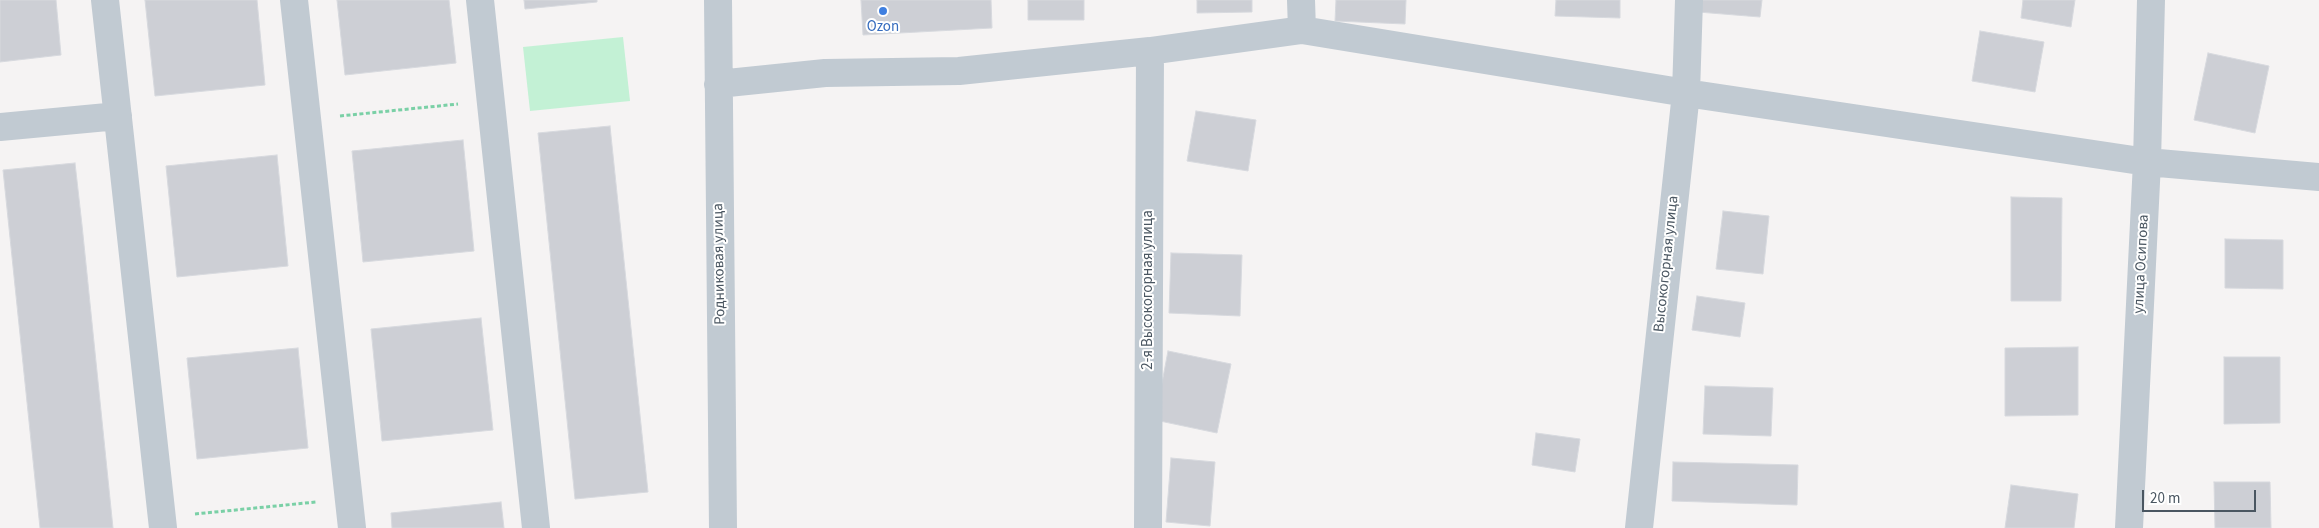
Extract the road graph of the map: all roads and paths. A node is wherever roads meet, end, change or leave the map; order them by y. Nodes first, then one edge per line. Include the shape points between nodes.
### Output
1 (105, 0) edge
2 (294, 0) edge
3 (480, 0) edge
4 (718, 0) edge
5 (1301, 0) edge
6 (1689, 0) edge
7 (2151, 0) edge
8 (1302, 30) junction
9 (1150, 52) junction
10 (718, 84) junction
11 (1686, 93) junction
12 (491, 101) junction
13 (118, 116) junction
14 (307, 120) junction
15 (0, 126) edge
16 (2147, 162) junction
17 (2319, 177) edge
18 (349, 499) junction
19 (163, 522) edge
20 (352, 528) edge
21 (536, 528) edge
22 (723, 528) edge
23 (1148, 528) edge
24 (1639, 528) edge
25 (2129, 528) edge

1 - 13 street
2 - 14 street
3 - 12 street
4 - 10 street, Родниковая улица
5 - 8 street
6 - 11 street, Высокогорная улица
7 - 16 street, улица Осипова
8 - 9 street
8 - 11 street
9 - 10 street via 959,71 825,73
9 - 23 street, 2-я Высокогорная улица
10 - 22 street, Родниковая улица
11 - 16 street
11 - 24 street, Высокогорная улица
12 - 14 path
12 - 21 street
13 - 15 street
13 - 19 street
14 - 18 street
16 - 17 street
16 - 25 street, улица Осипова
18 - 19 path
18 - 20 street

